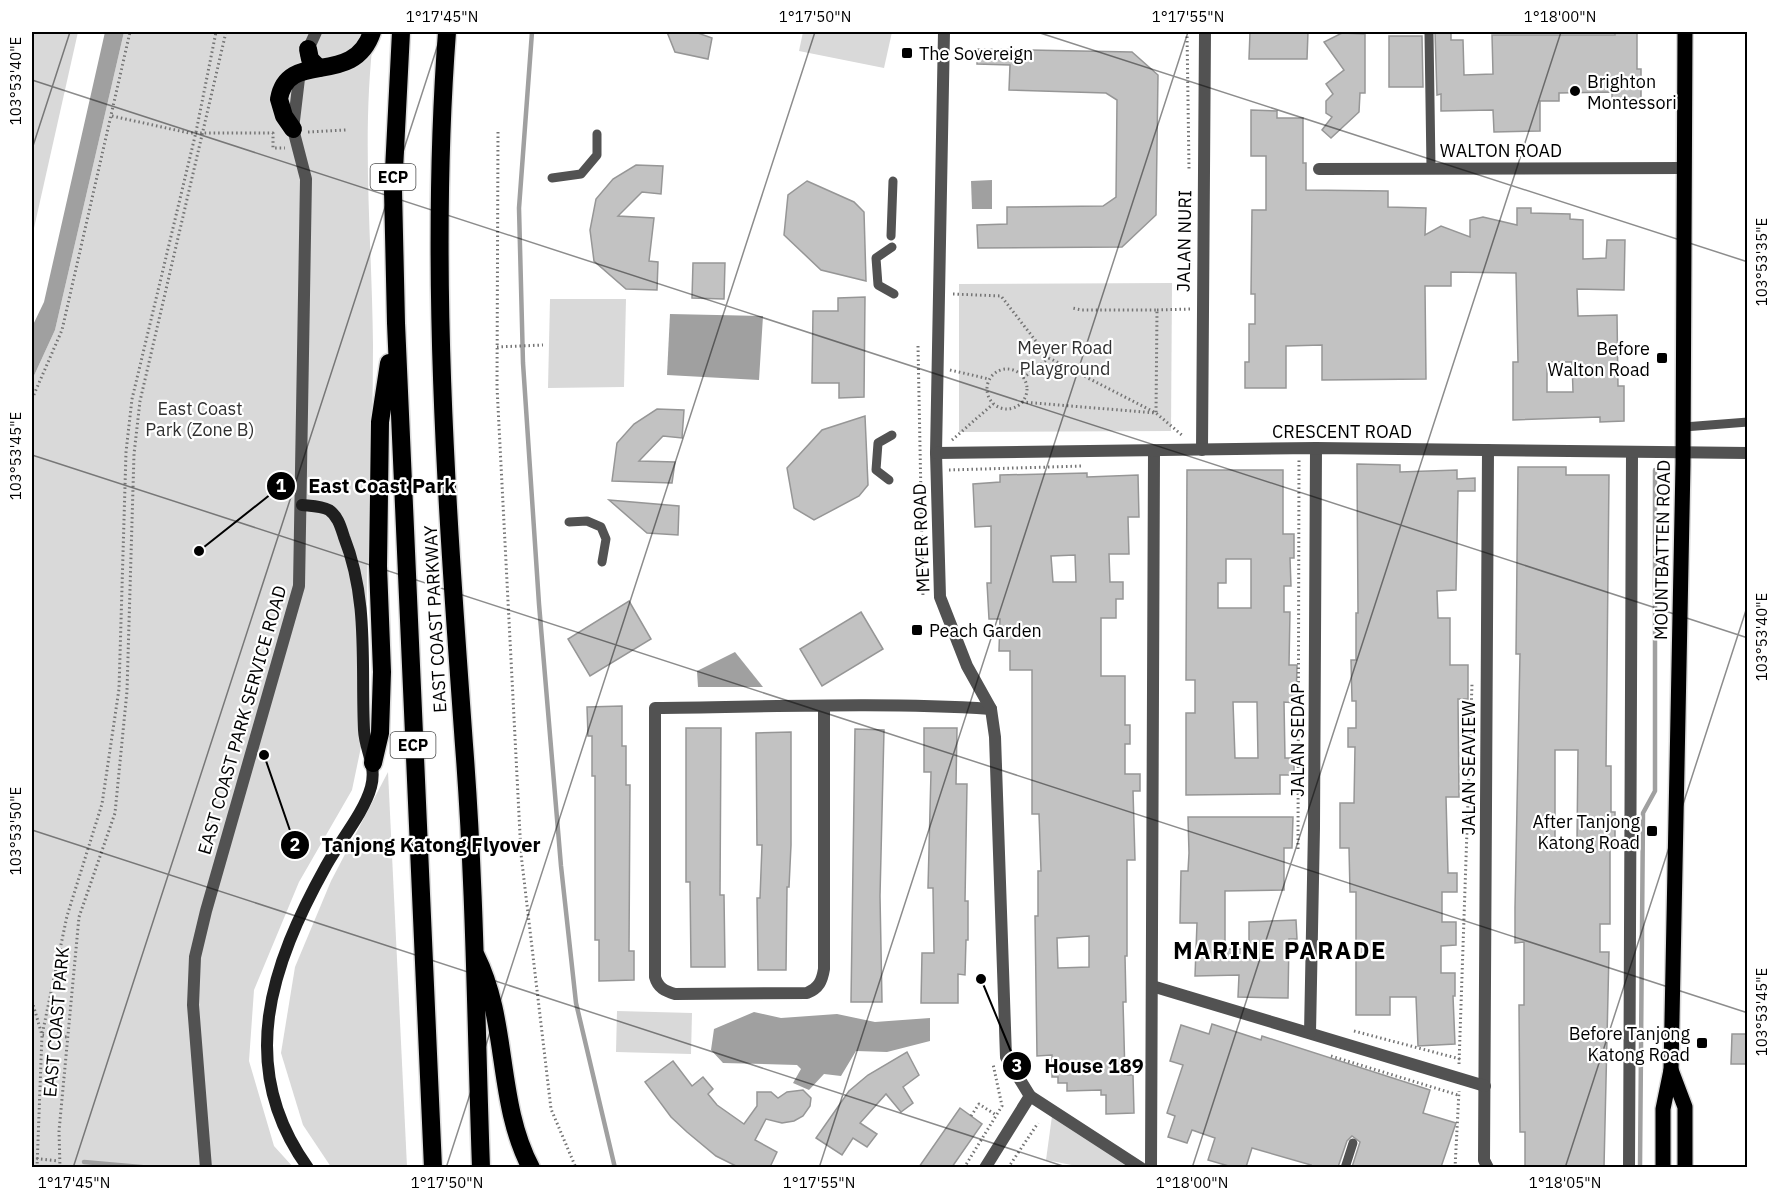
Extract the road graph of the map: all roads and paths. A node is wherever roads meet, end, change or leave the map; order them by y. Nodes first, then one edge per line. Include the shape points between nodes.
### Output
1 (130, 32) edge
2 (216, 32) edge
3 (226, 32) edge
4 (316, 32) edge
5 (372, 32) edge
6 (401, 32) edge
7 (447, 32) edge
8 (944, 32) edge
9 (1205, 32) edge
10 (1685, 32) edge
11 (1430, 34) dead end
12 (308, 49) junction
13 (319, 68) junction
14 (298, 74) junction
15 (112, 116) junction
16 (346, 130) dead end
17 (294, 131) junction
18 (196, 132) junction
19 (498, 132) dead end
20 (204, 134) junction
21 (597, 134) dead end
22 (1431, 168) junction
23 (1683, 168) junction
24 (1319, 169) dead end
25 (552, 178) dead end
26 (892, 181) dead end
27 (891, 236) dead end
28 (892, 247) dead end
29 (894, 294) dead end
30 (939, 294) junction
31 (1072, 308) dead end
32 (1201, 309) junction
33 (1157, 310) junction
34 (396, 323) junction
35 (543, 345) dead end
36 (918, 346) dead end
37 (497, 347) junction
38 (1049, 358) junction
39 (938, 368) junction
40 (1023, 378) junction
41 (989, 379) junction
42 (32, 399) edge
43 (1022, 402) junction
44 (993, 404) junction
45 (1156, 413) junction
46 (1748, 422) edge
47 (1684, 427) junction
48 (892, 435) dead end
49 (950, 441) dead end
50 (1190, 441) dead end
51 (1202, 450) junction
52 (1488, 450) junction
53 (1154, 452) junction
54 (936, 453) junction
55 (1632, 453) junction
56 (1683, 453) junction
57 (1748, 453) edge
58 (1316, 454) junction
59 (1287, 460) dead end
60 (1299, 460) junction
61 (1086, 466) dead end
62 (937, 470) junction
63 (889, 480) dead end
64 (302, 505) junction
65 (569, 522) dead end
66 (602, 562) dead end
67 (923, 598) dead end
68 (1472, 677) dead end
69 (824, 707) junction
70 (991, 709) junction
71 (373, 764) junction
72 (1298, 850) dead end
73 (473, 949) junction
74 (1152, 986) junction
75 (32, 1001) edge
76 (1348, 1029) dead end
77 (1310, 1033) junction
78 (42, 1035) junction
79 (68, 1037) junction
80 (1324, 1053) dead end
81 (1460, 1059) junction
82 (993, 1062) dead end
83 (1671, 1070) junction
84 (1459, 1078) junction
85 (1485, 1086) junction
86 (1458, 1095) junction
87 (1030, 1096) junction
88 (996, 1115) junction
89 (971, 1116) dead end
90 (1038, 1123) dead end
91 (1353, 1143) dead end
92 (32, 1158) edge
93 (36, 1159) junction
94 (59, 1161) junction
95 (37, 1167) edge
96 (60, 1167) edge
97 (206, 1167) edge
98 (308, 1167) edge
99 (433, 1167) edge
100 (481, 1167) edge
101 (531, 1167) edge
102 (576, 1167) edge
103 (964, 1167) edge
104 (985, 1167) edge
105 (1008, 1167) edge
106 (1141, 1167) edge
107 (1151, 1167) edge
108 (1346, 1167) edge
109 (1455, 1167) edge
110 (1488, 1167) edge
111 (1629, 1167) edge
112 (1663, 1167) edge
113 (1685, 1167) edge

1 - 15 path
2 - 18 path
3 - 20 path, EAST COAST PARK
4 - 12 street
5 - 13 highway via 362,53 353,60
6 - 34 highway, EAST COAST PARKWAY / ECP via 393,179
7 - 73 highway, EAST COAST PARKWAY / ECP via 441,115 444,383
8 - 30 street, MEYER ROAD
9 - 32 street, JALAN NURI
10 - 23 main road, MOUNTBATTEN ROAD
11 - 22 lane
12 - 13 highway via 310,59
12 - 14 street
13 - 14 highway
14 - 17 highway via 286,80 279,99
15 - 18 path
15 - 42 path via 62,330
16 - 17 path
17 - 20 path via 286,132 286,148 273,148 273,133
17 - 64 street, EAST COAST PARK SERVICE ROAD via 306,179
18 - 20 path
18 - 78 path via 132,399 126,452 119,689 102,804 67,916
19 - 37 path
20 - 79 path, EAST COAST PARK via 140,401 127,691 115,813 79,916
21 - 25 lane via 597,155 581,174
22 - 23 street, WALTON ROAD
22 - 24 street, WALTON ROAD
23 - 47 main road, MOUNTBATTEN ROAD
26 - 27 lane
28 - 29 lane via 876,258 878,285
30 - 38 path via 1001,296
30 - 39 street, MEYER ROAD
31 - 33 path
32 - 33 path
32 - 51 street, JALAN NURI
33 - 45 path
34 - 71 highway via 380,422 378,566 382,672 380,733
34 - 99 highway, EAST COAST PARKWAY / ECP
35 - 37 path
36 - 67 path
37 - 102 path via 521,854 551,1109
38 - 40 path
38 - 45 path
39 - 41 path
39 - 54 street, MEYER ROAD
40 - 41 path via 1006,369
40 - 43 path via 1027,390
41 - 44 path via 987,392
43 - 44 path via 1011,408
43 - 45 path
44 - 49 path
45 - 50 path
46 - 47 lane
47 - 56 main road, MOUNTBATTEN ROAD
48 - 63 lane via 878,443 876,470
51 - 53 street, CRESCENT ROAD
51 - 58 street, CRESCENT ROAD
52 - 55 street, CRESCENT ROAD
52 - 58 street, CRESCENT ROAD
52 - 85 street, JALAN SEAVIEW
53 - 54 street, CRESCENT ROAD
53 - 74 street
54 - 62 street, MEYER ROAD
55 - 56 street, CRESCENT ROAD
55 - 111 street, MOUNTBATTEN ROAD
56 - 57 street, CRESCENT ROAD
56 - 83 main road, MOUNTBATTEN ROAD
58 - 60 path
58 - 77 street, JALAN SEDAP
59 - 60 path
60 - 72 path
61 - 62 path
62 - 70 street, MEYER ROAD via 940,597 967,666
64 - 71 main road via 329,510 336,517 356,567 363,642 364,734
64 - 97 street, EAST COAST PARK SERVICE ROAD via 299,586 195,957 193,1005
65 - 66 lane via 587,521 601,527 606,539
68 - 81 path
69 - 69 street via 655,708 655,977 665,991 807,993 822,980
69 - 70 street
70 - 87 street, MEYER ROAD via 1006,1057
71 - 98 main road via 366,800 320,877 295,930 268,1015 267,1072 272,1092 295,1150
73 - 100 highway, EAST COAST PARKWAY / ECP
73 - 101 highway via 492,993 512,1116
74 - 77 street
74 - 107 street
75 - 78 path
76 - 81 path
77 - 84 street
78 - 79 path
78 - 93 path
79 - 94 path, EAST COAST PARK
80 - 86 path
81 - 84 path
82 - 88 path via 1002,1106
83 - 112 main road, MOUNTBATTEN ROAD via 1663,1109
83 - 113 main road, MOUNTBATTEN ROAD via 1685,1107
84 - 85 street
84 - 86 path
85 - 110 street, JALAN SEAVIEW via 1484,1160
86 - 109 path
87 - 104 street
87 - 106 street
88 - 89 path via 979,1104
88 - 103 path
90 - 105 path
91 - 108 lane
92 - 93 path
93 - 94 path
93 - 95 path
94 - 96 path, EAST COAST PARK

